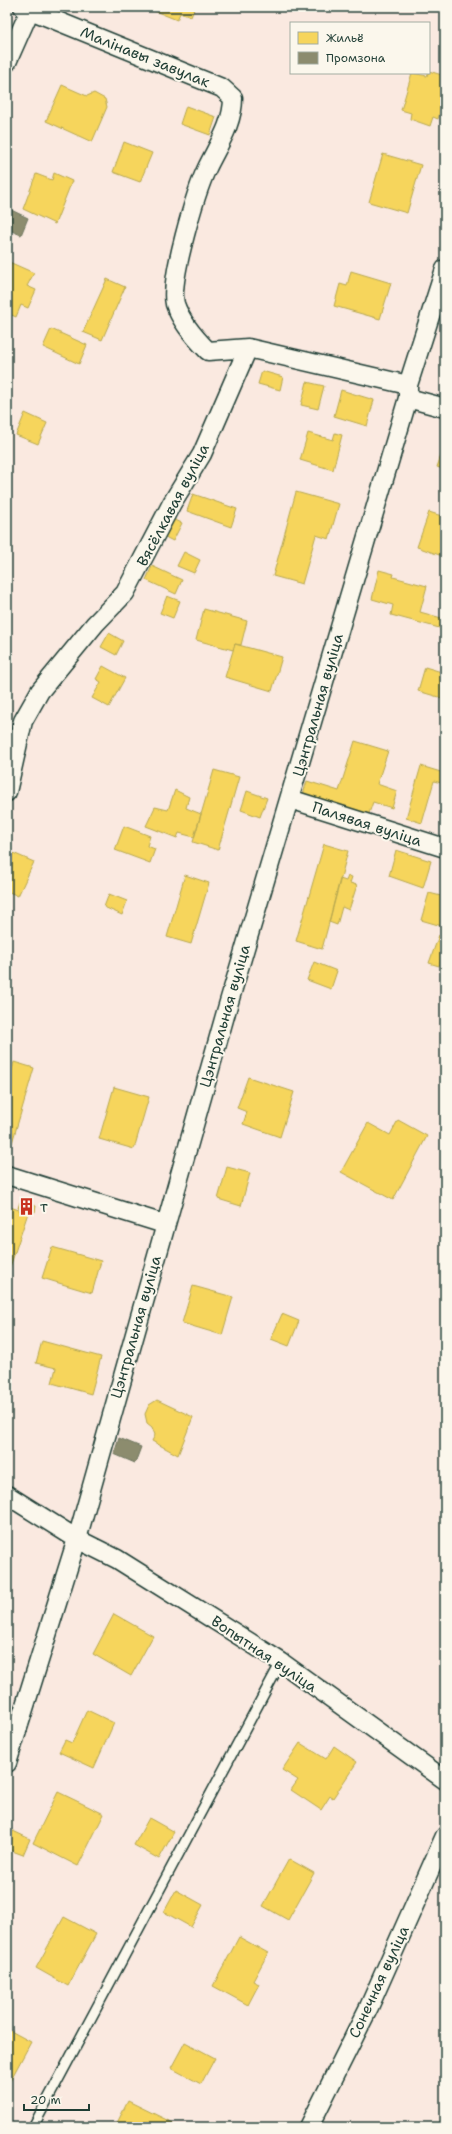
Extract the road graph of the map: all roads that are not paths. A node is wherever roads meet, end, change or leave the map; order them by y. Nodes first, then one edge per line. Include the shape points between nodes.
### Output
1 (27, 8) edge
2 (7, 62) edge
3 (445, 269) edge
4 (248, 348) junction
5 (408, 392) junction
6 (445, 408) edge
7 (7, 792) edge
8 (290, 799) junction
9 (445, 848) edge
10 (7, 1175) edge
11 (164, 1224) junction
12 (7, 1495) edge
13 (77, 1539) junction
14 (281, 1662) junction
15 (7, 1763) edge
16 (445, 1780) edge
17 (445, 1836) edge
18 (33, 2127) edge
19 (309, 2127) edge

1 - 2 street
1 - 4 street, Малінавы завулак via 222,88 233,98 229,125 206,170 189,222 175,280 175,303 195,338 208,351
3 - 5 street, Цэнтральная вуліца
4 - 5 street
4 - 7 street, Вясёлкавая вуліца via 202,454 172,503 125,593 95,624 40,691 23,721
5 - 6 street
5 - 8 street, Цэнтральная вуліца
8 - 9 street, Палявая вуліца
8 - 11 street, Цэнтральная вуліца
10 - 11 street
11 - 13 street, Цэнтральная вуліца
12 - 13 street, Вопытная вуліца
13 - 14 street, Вопытная вуліца via 118,1559
13 - 15 street, Цэнтральная вуліца
14 - 16 street, Вопытная вуліца
14 - 18 lane
17 - 19 street, Сонечная вуліца via 369,2007

